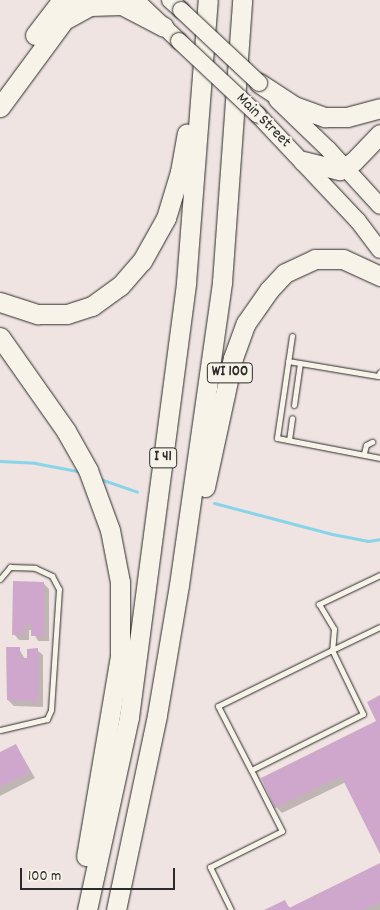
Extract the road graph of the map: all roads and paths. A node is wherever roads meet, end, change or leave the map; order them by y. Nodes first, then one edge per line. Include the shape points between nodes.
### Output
1 (79, 0) edge
2 (136, 0) edge
3 (242, 0) edge
4 (248, 0) edge
5 (208, 1) edge
6 (175, 5) edge
7 (57, 9) edge
8 (164, 27) junction
9 (240, 33) junction
10 (259, 83) junction
11 (0, 85) edge
12 (0, 107) edge
13 (380, 108) edge
14 (380, 134) edge
15 (303, 161) junction
16 (346, 168) junction
17 (380, 206) edge
18 (380, 250) edge
19 (380, 276) edge
20 (0, 302) edge
21 (292, 336) dead end
22 (0, 337) edge
23 (288, 361) junction
24 (300, 362) junction
25 (380, 372) edge
26 (294, 405) dead end
27 (292, 418) dead end
28 (289, 440) junction
29 (372, 442) dead end
30 (364, 453) junction
31 (380, 458) edge
32 (380, 575) edge
33 (0, 579) edge
34 (179, 585) junction
35 (380, 627) edge
36 (332, 650) junction
37 (0, 730) edge
38 (250, 770) junction
39 (82, 910) edge
40 (87, 910) edge
41 (116, 910) edge
42 (231, 910) edge

1 - 7 highway
2 - 8 main road, Main Street
3 - 9 highway, I 41
4 - 9 highway
5 - 20 highway via 180,172 166,218 142,261 108,297 80,311 53,316
5 - 40 highway, I 41 via 186,283 130,708
6 - 10 main road, Main Street, bridge
7 - 8 highway via 122,5
7 - 11 highway
7 - 12 highway
8 - 15 main road, Main Street, bridge
9 - 34 highway, I 41 via 222,282
10 - 13 highway via 294,106 325,117 347,118
10 - 16 main road, Main Street
14 - 16 highway
15 - 16 highway via 333,170
15 - 18 main road, Main Street
16 - 17 main road, Main Street
19 - 34 highway, WI 100 via 343,259 310,260 276,281 246,323 233,358 197,525
21 - 23 lane
22 - 39 highway via 66,431 91,477 114,546 122,616 114,702 86,858
23 - 24 lane
23 - 28 lane via 277,438
24 - 25 lane via 378,376
24 - 26 lane
27 - 28 lane
28 - 30 lane
29 - 30 lane via 366,445
30 - 31 lane
32 - 36 lane via 319,604 334,630
33 - 37 lane via 10,567 35,568 52,576 59,589 51,710 46,719
34 - 41 highway, I 41 via 157,715
35 - 36 lane
36 - 38 lane via 363,714
36 - 38 lane via 218,706
38 - 42 lane via 282,831 210,867

